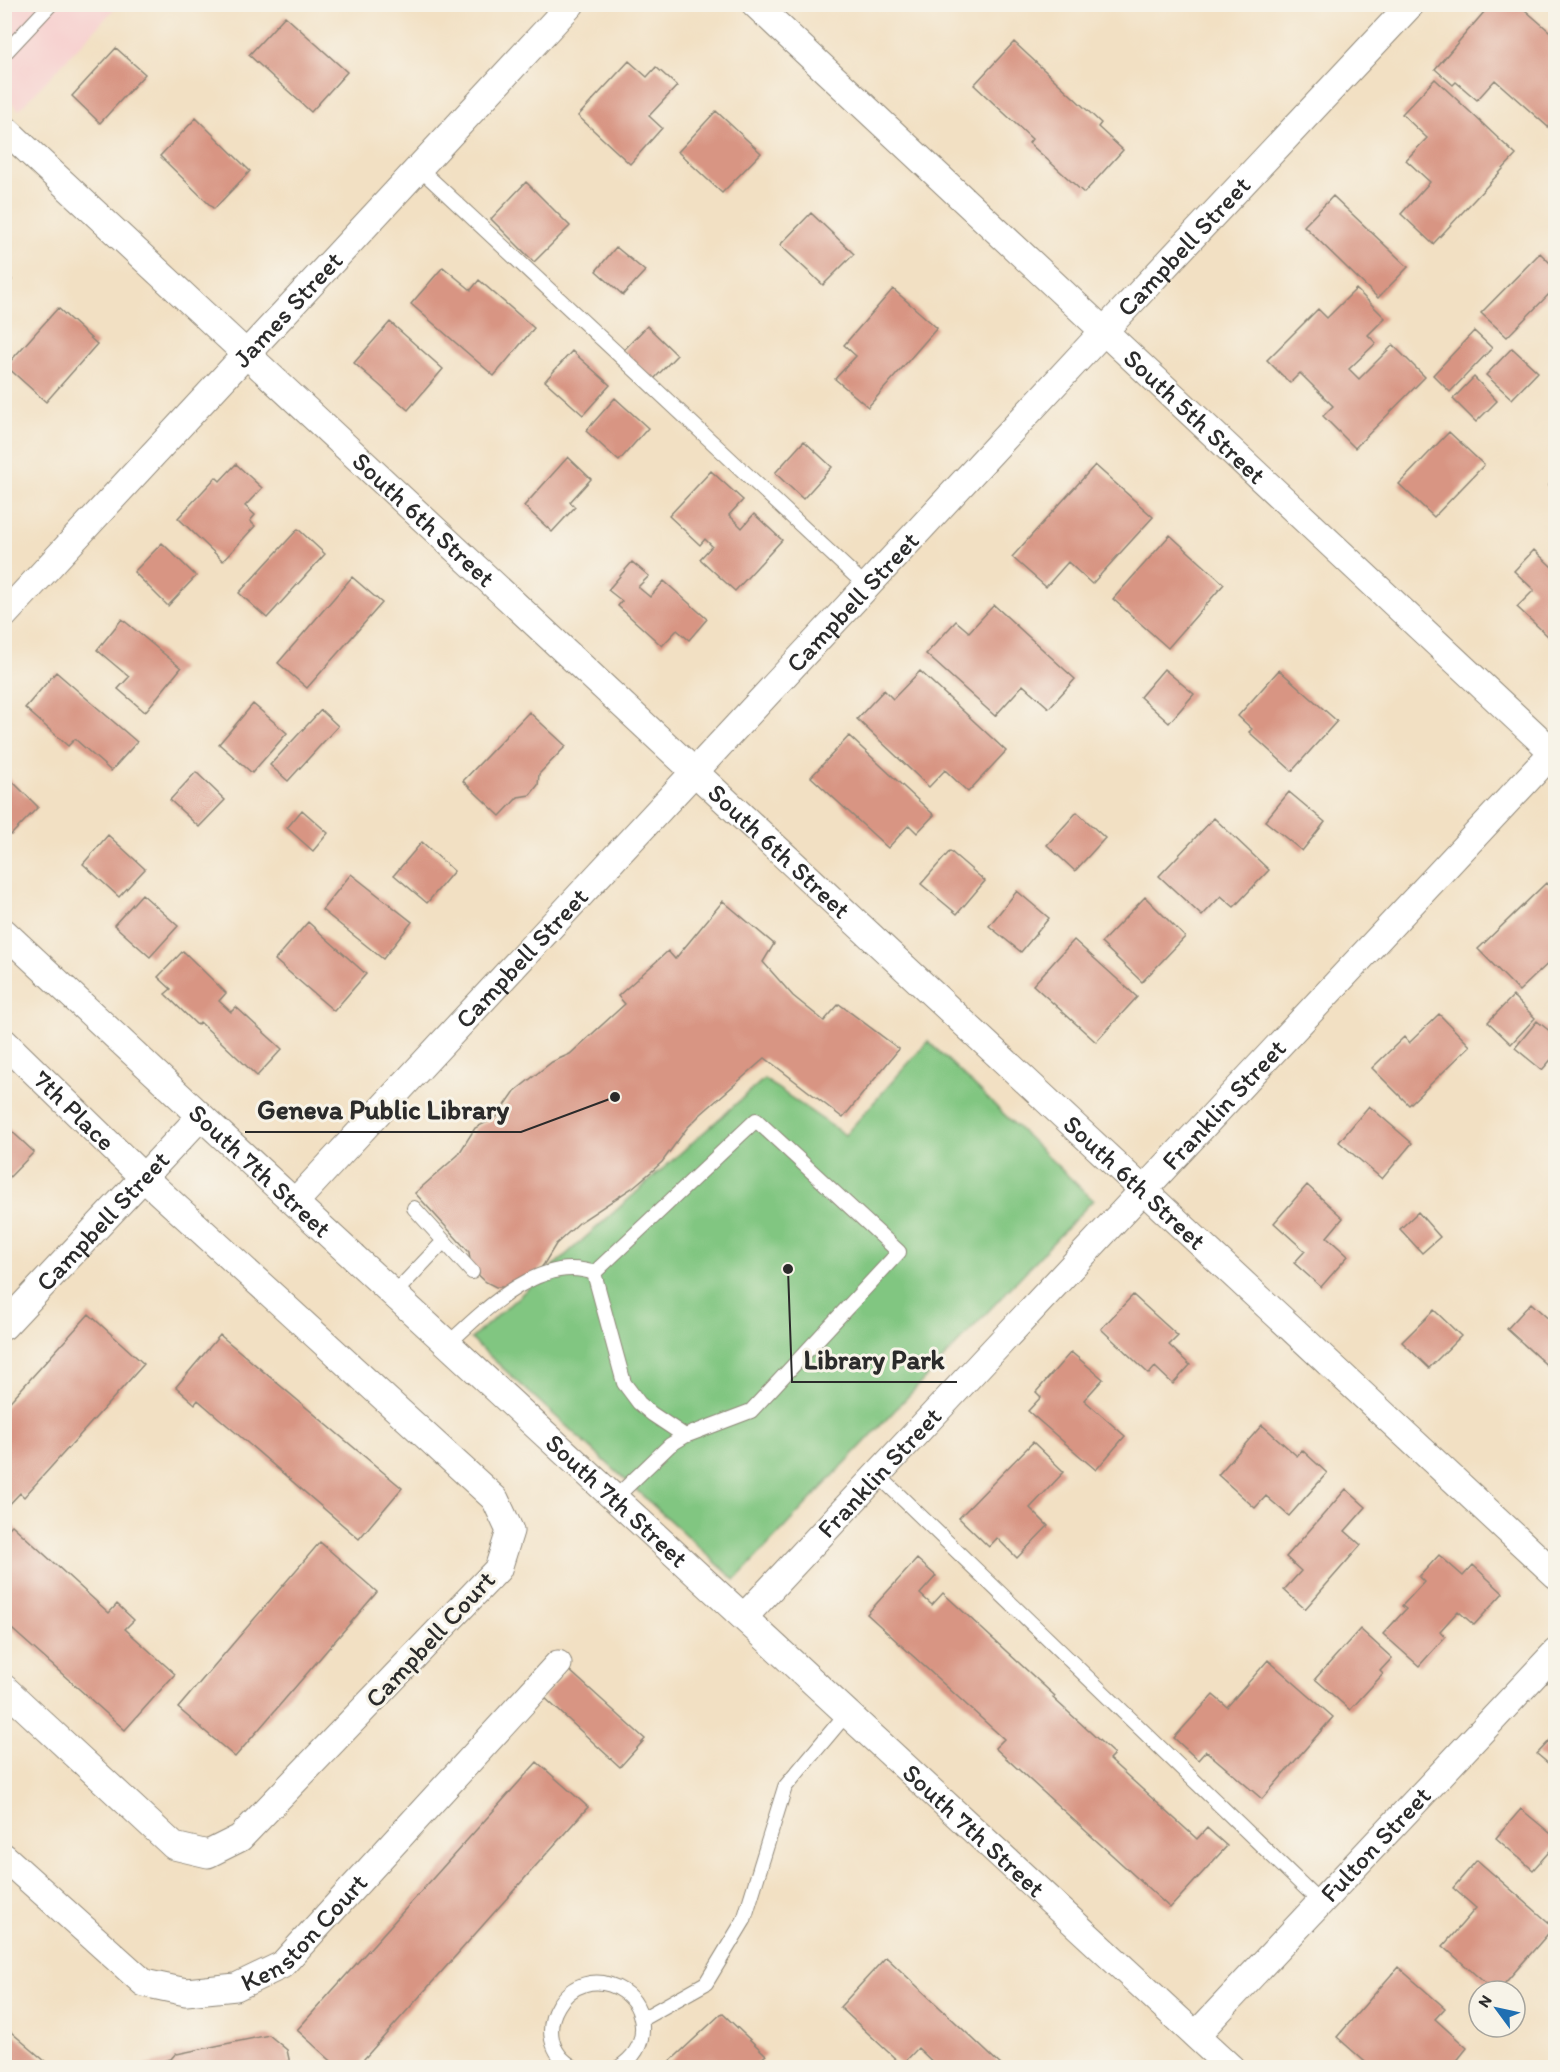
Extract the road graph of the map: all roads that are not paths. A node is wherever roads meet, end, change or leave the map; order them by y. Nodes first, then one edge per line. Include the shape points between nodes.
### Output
1 (51, 4) edge
2 (571, 4) edge
3 (756, 4) edge
4 (1411, 4) edge
5 (4, 54) edge
6 (4, 128) edge
7 (419, 168) junction
8 (1103, 332) junction
9 (247, 354) junction
10 (866, 586) junction
11 (4, 615) edge
12 (1554, 752) edge
13 (694, 772) junction
14 (4, 932) edge
15 (4, 1042) edge
16 (201, 1116) junction
17 (144, 1178) junction
18 (1144, 1192) junction
19 (295, 1202) junction
20 (414, 1208) dead end
21 (444, 1241) junction
22 (472, 1272) dead end
23 (594, 1273) junction
24 (394, 1294) junction
25 (4, 1326) edge
26 (448, 1344) junction
27 (685, 1436) junction
28 (878, 1475) junction
29 (615, 1498) junction
30 (1556, 1575) edge
31 (744, 1617) junction
32 (1556, 1652) edge
33 (558, 1664) dead end
34 (4, 1688) edge
35 (847, 1713) junction
36 (4, 1857) edge
37 (1320, 1902) junction
38 (642, 2019) junction
39 (1196, 2035) junction
40 (575, 2067) edge
41 (618, 2067) edge
42 (1231, 2067) edge

1 - 5 lane
2 - 7 street, James Street
3 - 8 street, South 5th Street
4 - 8 street, Campbell Street
6 - 9 street, South 6th Street
7 - 9 street, James Street
7 - 10 lane
8 - 10 street, Campbell Street
8 - 12 street, South 5th Street
9 - 11 street, James Street
9 - 13 street, South 6th Street
10 - 13 street, Campbell Street
12 - 18 street, Franklin Street
13 - 18 street, South 6th Street
13 - 19 street, Campbell Street
14 - 16 street, South 7th Street
15 - 17 street, 7th Place
16 - 17 street, Campbell Street
16 - 19 street, South 7th Street
17 - 25 street, Campbell Street
17 - 34 street, Campbell Court via 495,1500 510,1531 498,1569 240,1838 208,1854 174,1846
18 - 28 street, Franklin Street
18 - 30 street, South 6th Street
19 - 24 street, South 7th Street
20 - 21 lane
21 - 22 lane
21 - 24 lane
23 - 26 lane via 568,1267 536,1278 487,1308
23 - 27 lane via 624,1383 639,1403
23 - 27 lane via 756,1120 899,1252 751,1411
24 - 26 street, South 7th Street
26 - 29 street, South 7th Street
27 - 29 lane via 670,1445
28 - 31 street, Franklin Street
28 - 37 lane
29 - 31 street, South 7th Street
31 - 35 street, South 7th Street
32 - 37 street, Fulton Street
33 - 36 street, Kenston Court via 282,1965 236,1987 186,1992 144,1983
35 - 38 lane via 785,1787 744,1920 706,1983
35 - 39 street, South 7th Street
37 - 39 street, Fulton Street
38 - 40 lane via 637,2005 615,1986 586,1983 572,1990 561,2000 551,2027 560,2056
38 - 41 lane via 638,2049
39 - 42 street, South 7th Street

